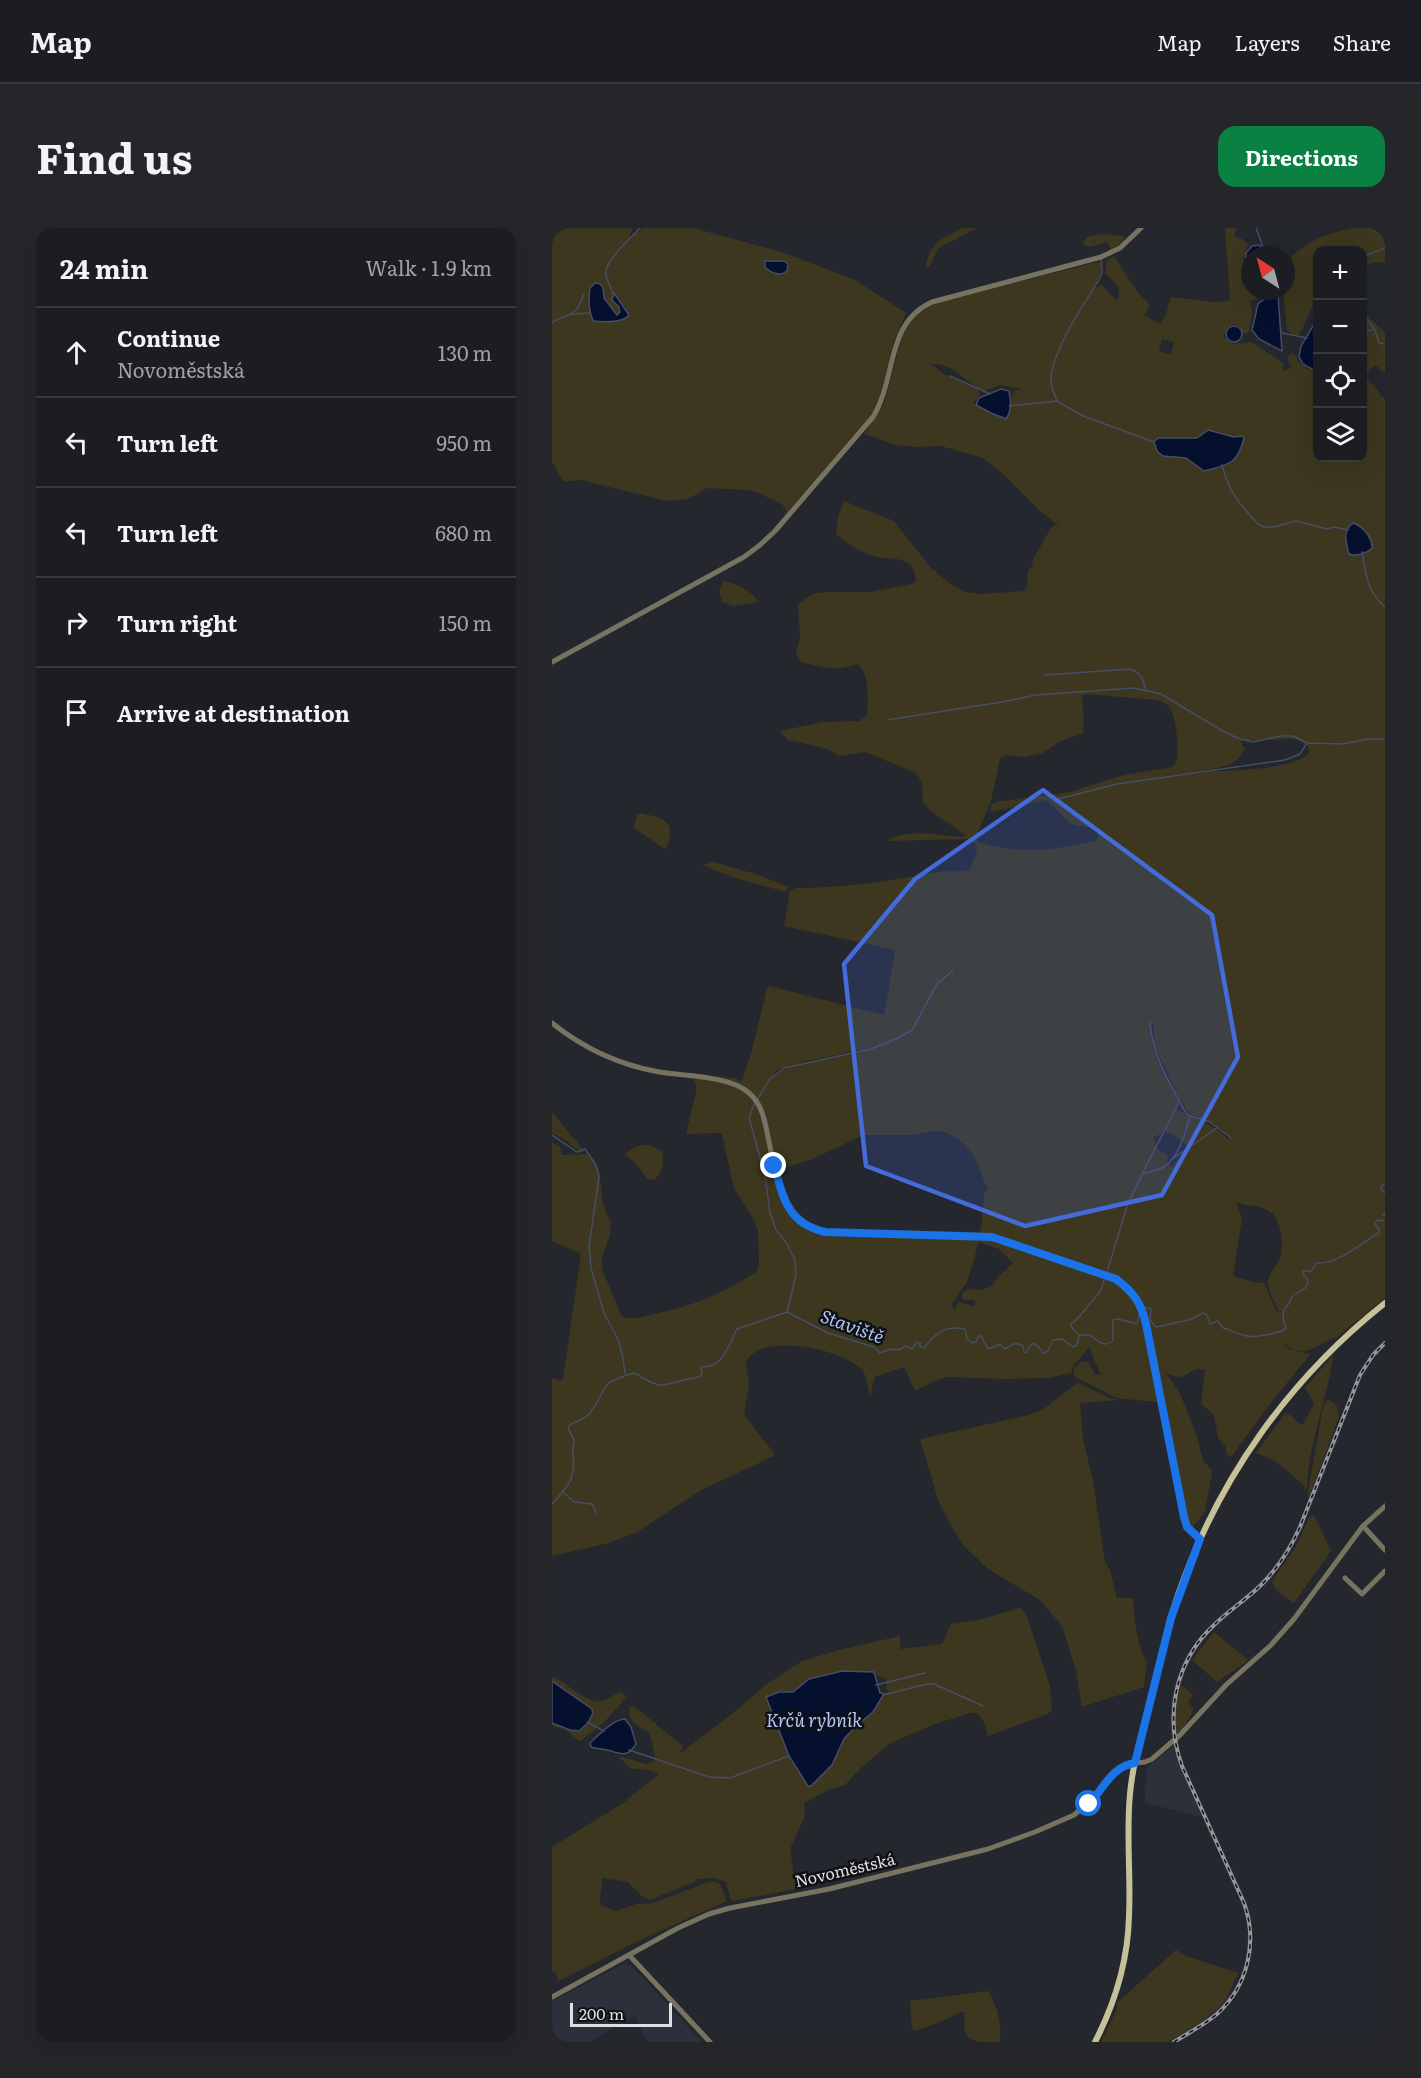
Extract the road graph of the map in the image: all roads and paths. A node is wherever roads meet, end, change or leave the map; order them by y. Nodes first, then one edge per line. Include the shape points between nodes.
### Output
1 (1141, 228) edge
2 (552, 663) edge
3 (552, 1023) edge
4 (1385, 1303) edge
5 (1385, 1506) edge
6 (1363, 1526) junction
7 (1200, 1539) junction
8 (1385, 1550) edge
9 (1385, 1571) edge
10 (1345, 1578) dead end
11 (1135, 1763) junction
12 (629, 1955) junction
13 (552, 1997) edge
14 (710, 2042) edge
15 (1095, 2042) edge

1 - 2 street via 1120,248 1101,257 932,302 916,311 902,328 884,396 873,417 768,538 744,557
3 - 7 street via 579,1042 626,1064 741,1086 756,1100 764,1116 785,1201 800,1222 810,1228 825,1232 998,1238 1116,1279 1129,1289 1143,1311 1187,1527
4 - 7 main road via 1332,1349 1278,1409 1249,1449
5 - 6 street, Novoměstská
6 - 8 street
6 - 11 street, Novoměstská via 1271,1645 1226,1685 1157,1757
7 - 11 main road via 1171,1618
9 - 10 street via 1362,1594
11 - 12 street, Novoměstská via 1119,1768 1082,1810 1035,1832 988,1849 829,1889 716,1912
11 - 15 main road via 1128,1827 1127,1944 1113,2000
12 - 13 street, Novoměstská
12 - 14 street

